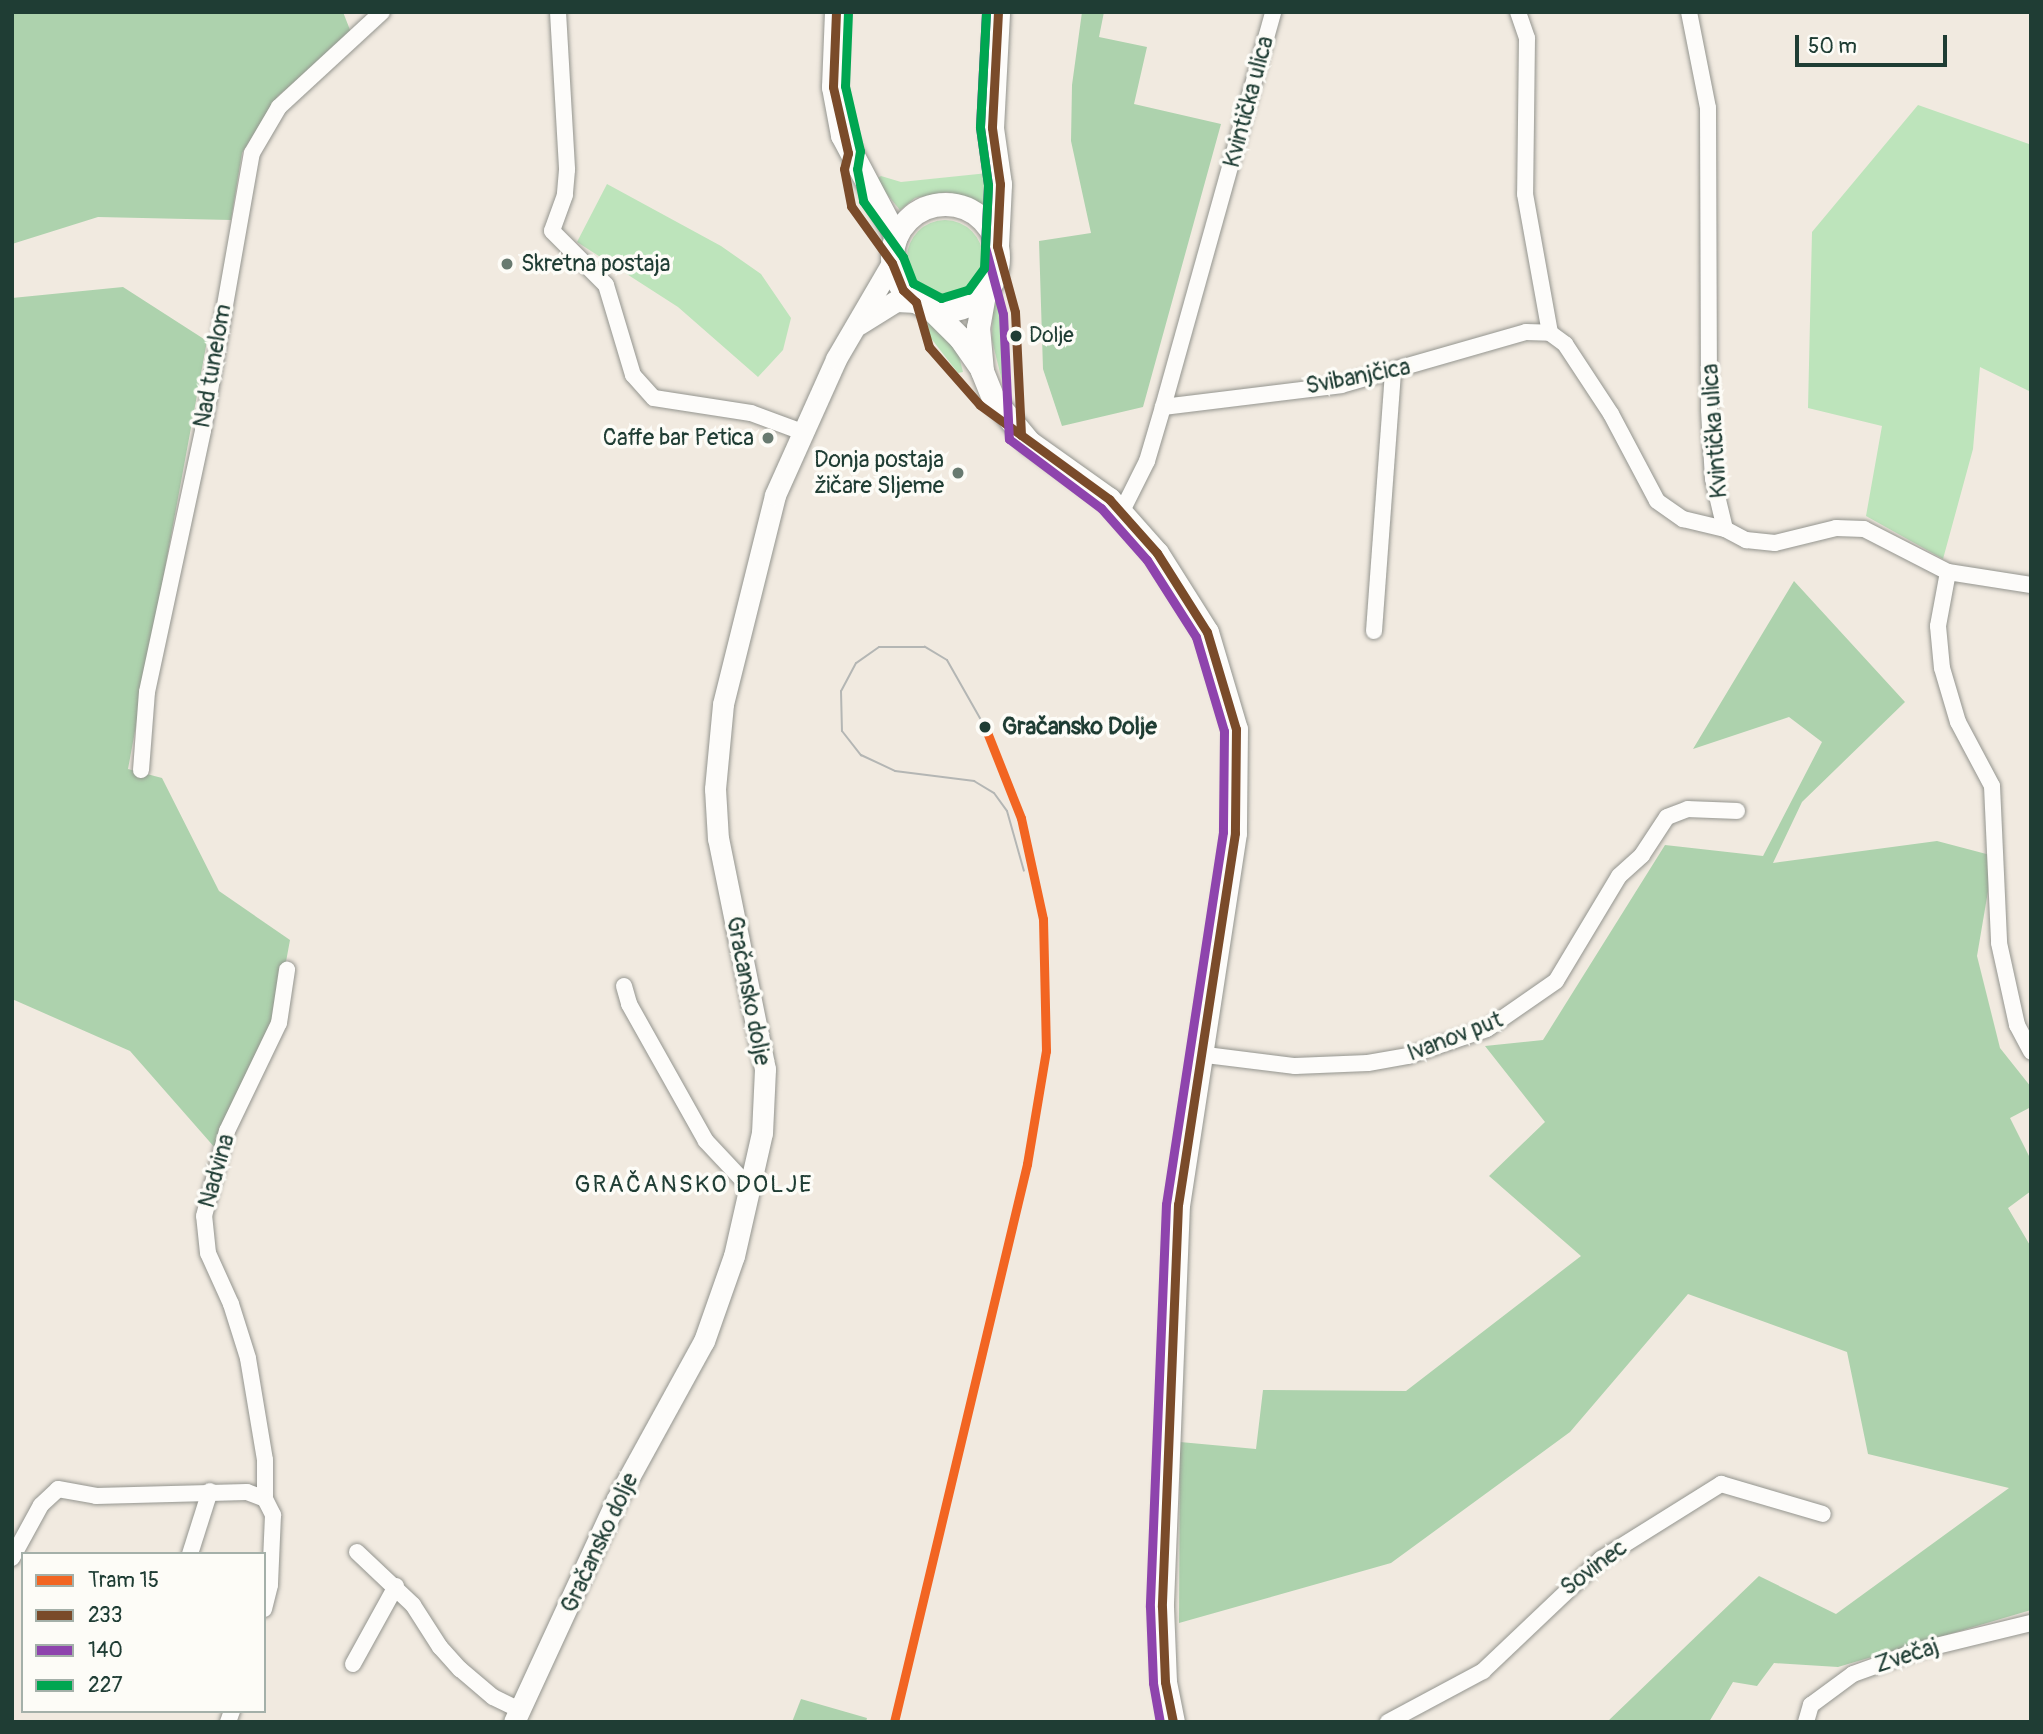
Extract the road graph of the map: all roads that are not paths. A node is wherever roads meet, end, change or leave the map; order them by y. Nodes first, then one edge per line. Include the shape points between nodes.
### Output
1 (382, 12) edge
2 (558, 12) edge
3 (836, 12) edge
4 (998, 12) edge
5 (1273, 12) edge
6 (1518, 12) edge
7 (1689, 12) edge
8 (896, 237) junction
9 (997, 246) junction
10 (892, 263) junction
11 (984, 294) junction
12 (923, 305) junction
13 (853, 330) junction
14 (1550, 332) junction
15 (982, 371) junction
16 (1393, 373) junction
17 (1163, 407) junction
18 (802, 432) junction
19 (1122, 511) junction
20 (1725, 529) junction
21 (1948, 572) junction
22 (2031, 585) edge
23 (1374, 631) dead end
24 (141, 770) dead end
25 (1737, 811) dead end
26 (287, 970) dead end
27 (624, 986) dead end
28 (2031, 1051) edge
29 (1198, 1054) junction
30 (751, 1189) junction
31 (211, 1491) junction
32 (265, 1499) junction
33 (1823, 1514) dead end
34 (191, 1552) edge
35 (357, 1552) dead end
36 (12, 1558) edge
37 (396, 1586) junction
38 (266, 1594) edge
39 (2031, 1623) edge
40 (353, 1664) dead end
41 (517, 1716) edge
42 (1173, 1722) edge
43 (1388, 1722) edge
44 (1806, 1722) edge

1 - 24 street, Nad tunelom via 279,107 251,153 203,430 147,692
2 - 18 street via 567,170 565,195 552,231 606,285 634,375 654,398 751,413
3 - 8 main road via 833,87 842,135
4 - 9 main road via 992,128 1000,184
5 - 17 street, Kvintička ulica
6 - 14 street via 1527,38 1525,194
7 - 20 street, Kvintička ulica via 1708,108 1709,410 1713,478
8 - 9 main road via 919,210 949,204 983,219
8 - 10 main road
9 - 11 main road via 996,272
10 - 12 main road via 897,280
10 - 13 street, Gračansko dolje
11 - 12 main road via 951,310
11 - 15 main road via 978,327
12 - 13 street, Gračansko dolje via 896,301 880,307
12 - 15 main road via 960,338
13 - 18 street, Gračansko dolje
14 - 16 street, Svibanjčica via 1525,332
14 - 20 street via 1565,344 1611,414 1657,501 1683,519
15 - 19 main road via 994,400 1021,435
16 - 17 street, Svibanjčica via 1341,385
16 - 23 street
17 - 19 street, Kvintička ulica via 1147,461
18 - 30 street, Gračansko dolje via 775,495 729,676 717,748 716,818 722,870 765,1069 762,1133
19 - 29 main road via 1197,612 1228,691 1236,729 1236,823
20 - 21 street, Kvintička ulica via 1746,540 1775,543 1836,528 1864,529
21 - 22 street, Kvintička ulica
21 - 28 street via 1938,626 1942,668 1958,722 1992,786 1999,943 2017,1026
25 - 29 street, Ivanov put via 1688,809 1667,817 1642,855 1619,876 1556,981 1487,1029 1408,1056 1368,1063 1295,1066
26 - 32 street, Nadvina via 279,1023 227,1131 204,1216 208,1253 231,1304 248,1359 265,1460
27 - 30 street via 629,1004 706,1141
29 - 42 main road via 1178,1204 1163,1489 1162,1630
30 - 41 street, Gračansko dolje via 722,1299 617,1499
31 - 32 street via 247,1492
31 - 34 street
31 - 36 street via 96,1496 58,1489 41,1505
32 - 38 street, Nadvina via 274,1532
33 - 43 street, Sovinec via 1721,1484 1601,1559 1483,1671
35 - 37 street, Gračansko dolje
37 - 40 street
37 - 41 street, Gračansko dolje via 460,1669
39 - 44 street, Zvečaj via 1920,1650 1853,1674 1811,1705

